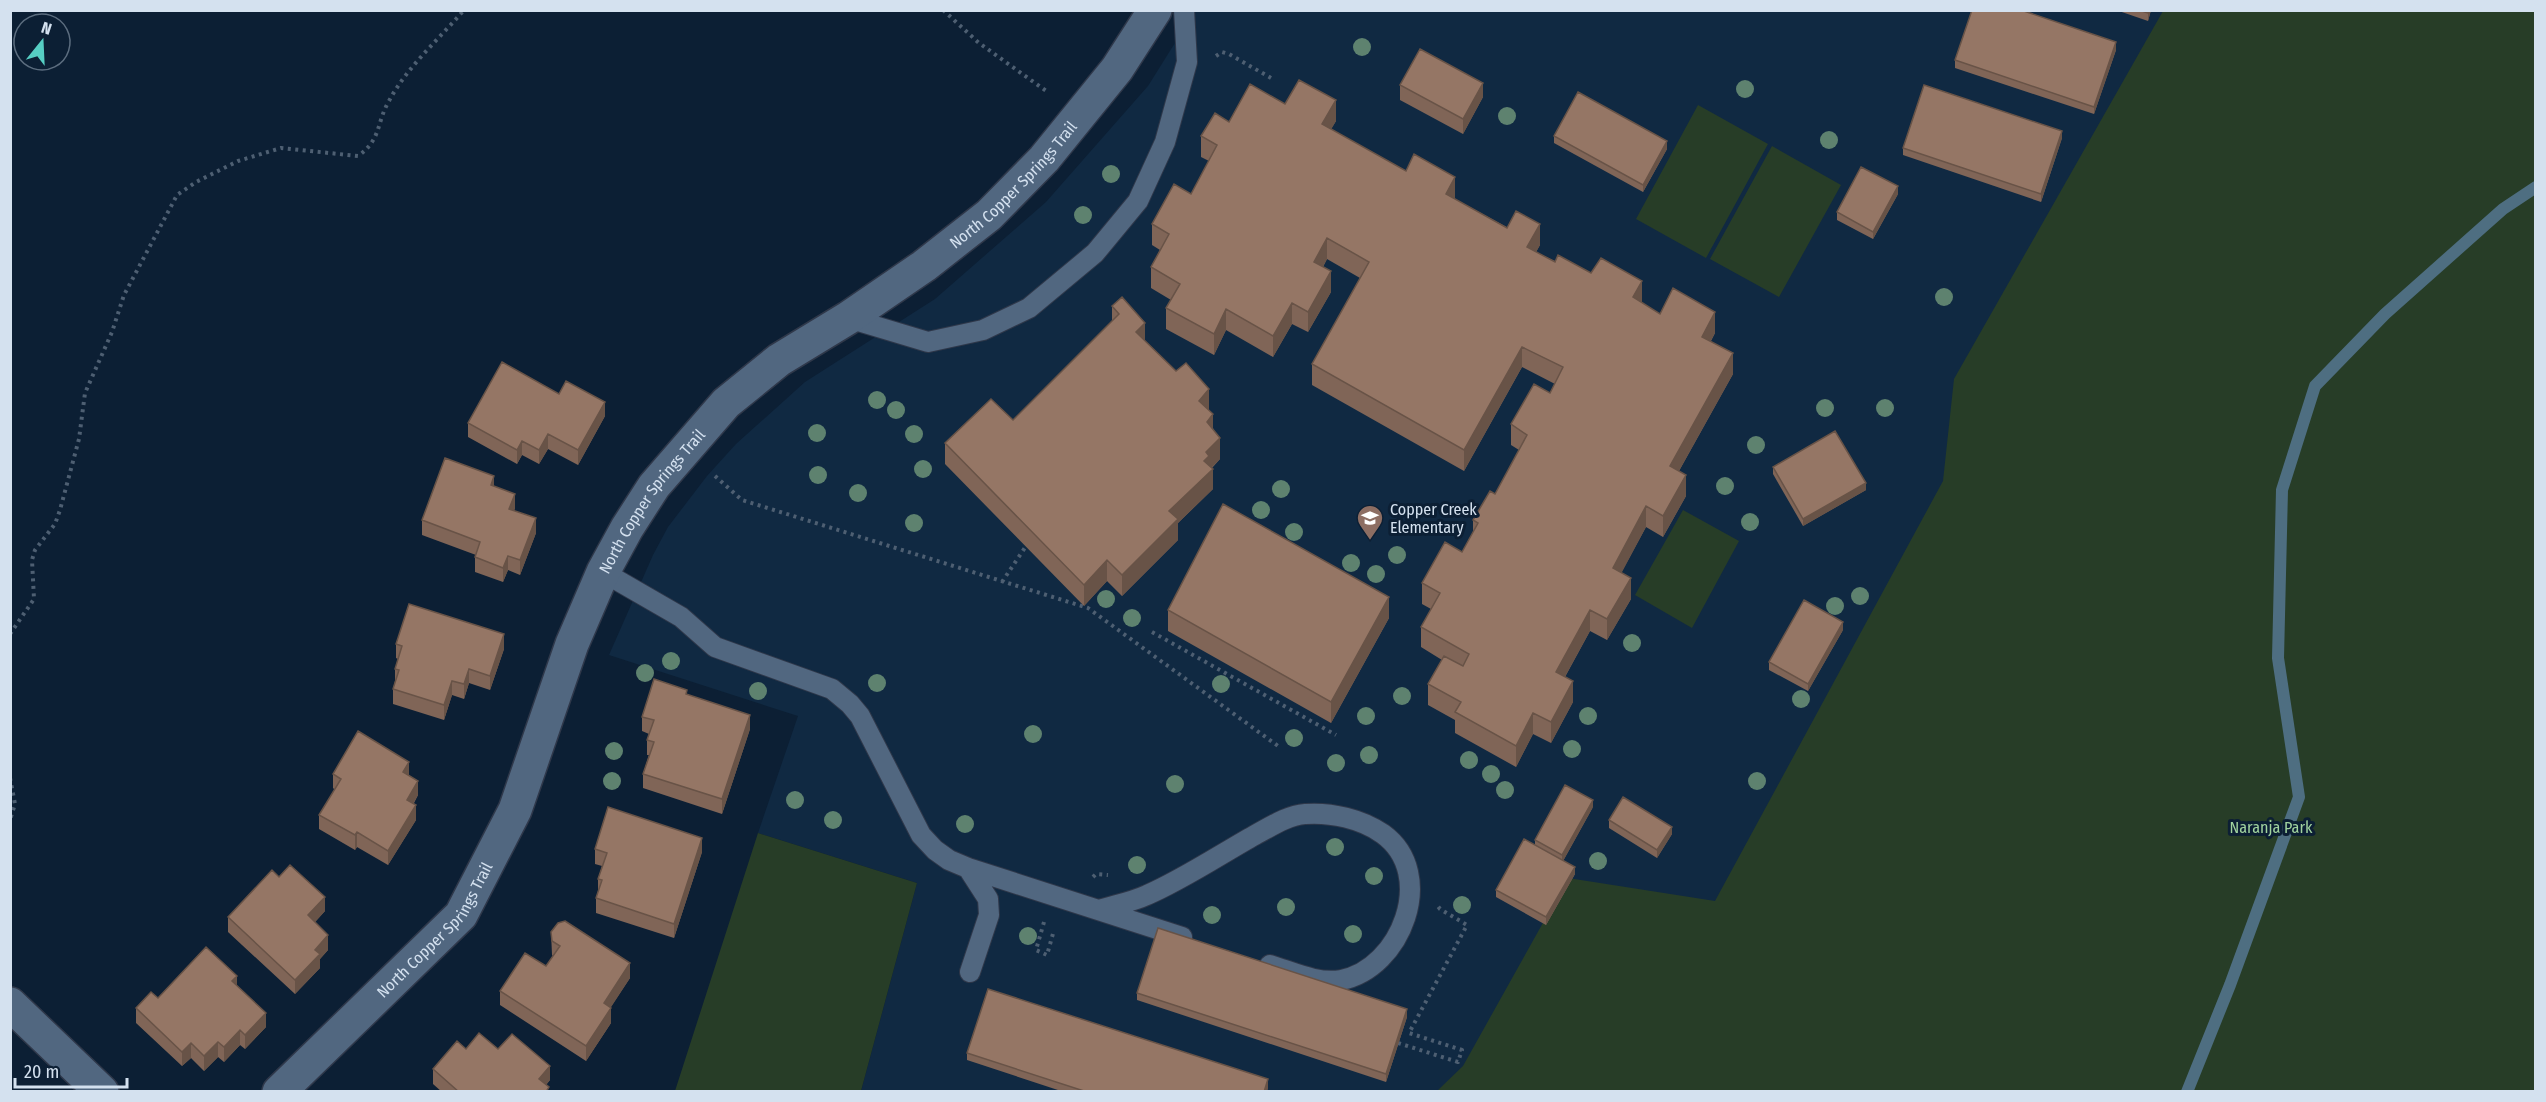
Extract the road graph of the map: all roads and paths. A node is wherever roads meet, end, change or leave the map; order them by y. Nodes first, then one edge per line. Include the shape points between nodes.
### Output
1 (464, 10) edge
2 (943, 10) edge
3 (1155, 10) edge
4 (1184, 10) edge
5 (1213, 63) dead end
6 (1271, 78) dead end
7 (1049, 93) dead end
8 (848, 318) junction
9 (715, 476) dead end
10 (1026, 546) edge
11 (603, 572) junction
12 (1002, 582) junction
13 (1152, 632) dead end
14 (10, 634) edge
15 (1336, 735) dead end
16 (1278, 746) dead end
17 (10, 778) edge
18 (10, 820) edge
19 (968, 868) junction
20 (1437, 904) dead end
21 (1100, 910) junction
22 (1045, 919) dead end
23 (1054, 930) dead end
24 (1199, 942) edge
25 (1254, 960) edge
26 (970, 972) dead end
27 (10, 1004) edge
28 (1398, 1043) edge
29 (102, 1092) edge
30 (279, 1092) edge

1 - 14 path via 394,93 371,147 358,156 281,148 238,161 177,195 124,295 85,393 79,439 60,510 32,560 34,599
2 - 7 path via 979,43
3 - 8 street, North Copper Springs Trail via 1117,69 1044,159 989,215
4 - 8 lane via 1187,62 1165,142 1138,201 1095,253 1029,308 983,330 928,342
5 - 6 path via 1222,52
8 - 11 street, North Copper Springs Trail via 779,360 726,403 654,486
9 - 12 path via 742,500
10 - 12 path
11 - 19 lane via 681,617 715,646 832,689 860,716 921,835 949,860
11 - 30 street, North Copper Springs Trail via 572,644 515,810 461,915
12 - 16 path via 1088,608
13 - 15 path
17 - 18 path via 15,804
19 - 21 lane
19 - 26 lane via 988,899 989,915
20 - 28 path via 1467,926 1409,1033 1462,1050 1458,1062
21 - 24 lane
21 - 25 lane via 1147,895 1278,822 1303,813 1363,822 1385,835 1402,855 1412,887 1407,916 1388,952 1368,971 1341,980 1321,981
22 - 23 path via 1036,950 1047,955
27 - 29 street

